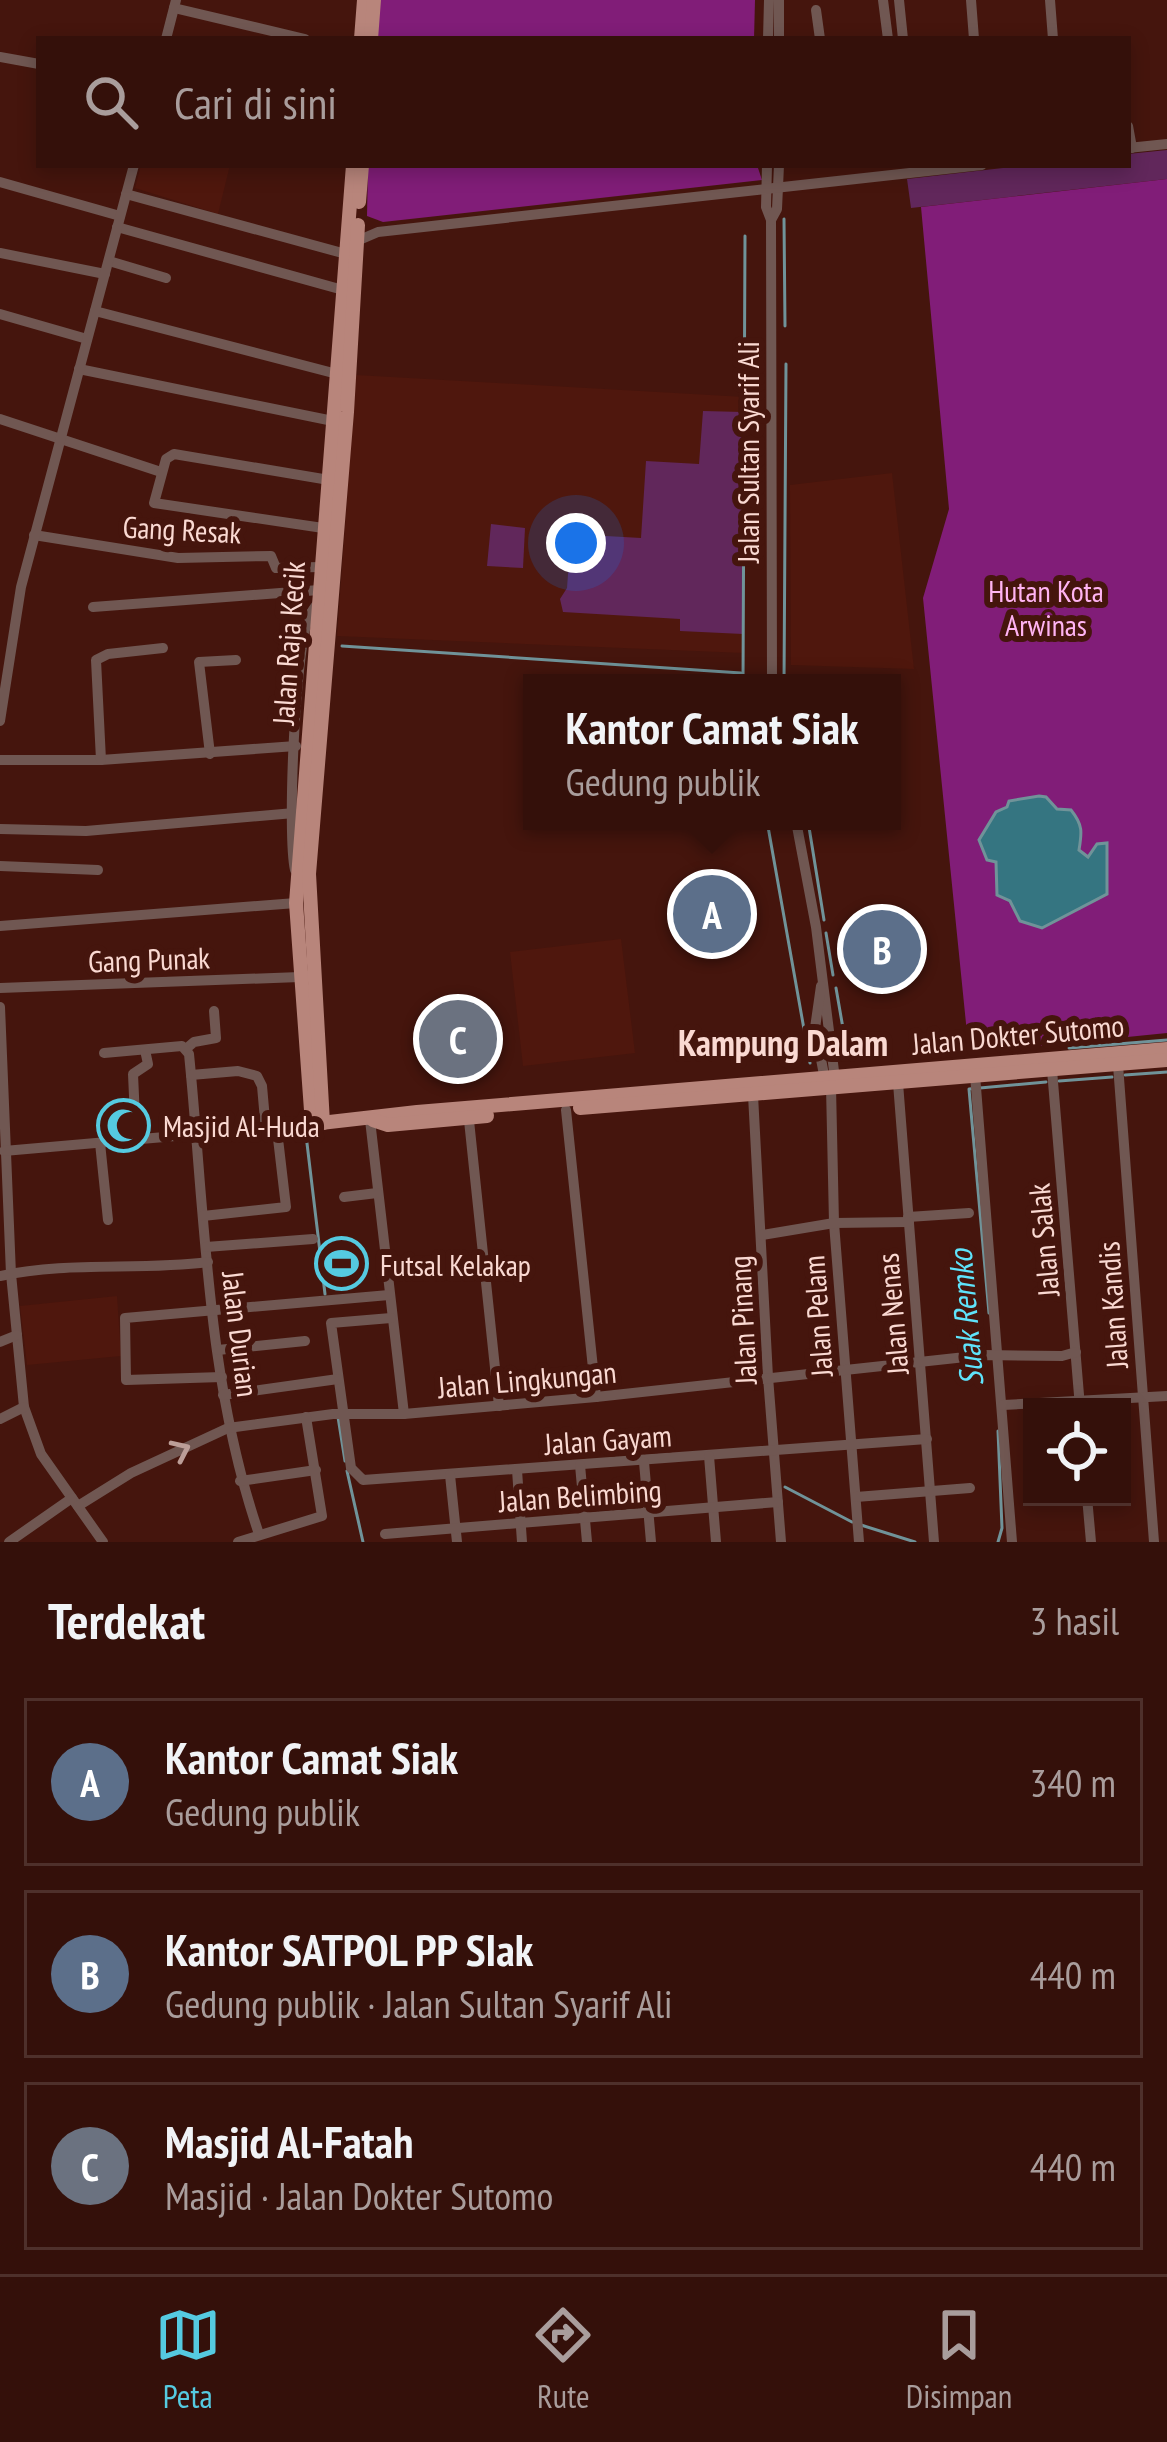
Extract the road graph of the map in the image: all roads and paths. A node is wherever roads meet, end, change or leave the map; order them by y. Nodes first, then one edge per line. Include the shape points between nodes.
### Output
1 (364, 0) edge
2 (374, 0) edge
3 (769, 0) edge
4 (779, 0) edge
5 (884, 0) edge
6 (899, 0) edge
7 (971, 0) edge
8 (1050, 0) edge
9 (175, 4) edge
10 (816, 10) dead end
11 (167, 36) edge
12 (294, 36) edge
13 (361, 36) edge
14 (371, 36) edge
15 (768, 36) edge
16 (779, 36) edge
17 (820, 36) edge
18 (888, 36) edge
19 (903, 36) edge
20 (974, 36) edge
21 (1053, 36) edge
22 (0, 57) edge
23 (36, 63) edge
24 (1167, 144) edge
25 (1131, 148) edge
26 (133, 168) edge
27 (352, 168) edge
28 (362, 168) edge
29 (767, 168) edge
30 (778, 168) edge
31 (836, 168) edge
32 (909, 169) edge
33 (837, 181) junction
34 (0, 182) edge
35 (773, 187) junction
36 (126, 194) junction
37 (358, 220) junction
38 (118, 221) junction
39 (379, 232) junction
40 (351, 247) junction
41 (0, 253) edge
42 (107, 267) junction
43 (166, 278) dead end
44 (343, 290) junction
45 (95, 311) junction
46 (0, 314) edge
47 (88, 339) junction
48 (79, 369) junction
49 (337, 374) junction
50 (0, 419) edge
51 (333, 421) junction
52 (58, 439) junction
53 (161, 472) junction
54 (328, 480) junction
55 (323, 528) junction
56 (34, 535) junction
57 (320, 567) junction
58 (318, 597) junction
59 (93, 607) dead end
60 (0, 615) edge
61 (14, 620) junction
62 (163, 648) dead end
63 (236, 660) dead end
64 (772, 674) edge
65 (0, 721) edge
66 (296, 746) junction
67 (210, 754) junction
68 (0, 760) edge
69 (101, 760) junction
70 (294, 813) junction
71 (0, 829) edge
72 (798, 830) edge
73 (0, 866) edge
74 (98, 870) dead end
75 (303, 873) junction
76 (296, 903) junction
77 (0, 926) edge
78 (300, 977) junction
79 (0, 988) edge
80 (0, 1007) edge
81 (214, 1010) dead end
82 (310, 1029) junction
83 (187, 1048) junction
84 (1167, 1048) edge
85 (145, 1049) junction
86 (104, 1053) dead end
87 (1167, 1060) edge
88 (1080, 1062) junction
89 (1118, 1065) junction
90 (1052, 1070) junction
91 (191, 1075) junction
92 (830, 1081) junction
93 (898, 1083) junction
94 (976, 1084) junction
95 (753, 1095) junction
96 (566, 1110) junction
97 (468, 1112) junction
98 (371, 1120) junction
99 (317, 1124) junction
100 (271, 1131) junction
101 (195, 1135) junction
102 (136, 1141) junction
103 (100, 1143) junction
104 (4, 1152) edge
105 (377, 1193) junction
106 (344, 1196) dead end
107 (969, 1214) dead end
108 (203, 1216) junction
109 (908, 1219) junction
110 (108, 1220) dead end
111 (835, 1223) junction
112 (762, 1235) junction
113 (313, 1239) dead end
114 (206, 1247) junction
115 (208, 1262) junction
116 (5, 1275) edge
117 (389, 1295) junction
118 (214, 1311) junction
119 (391, 1318) junction
120 (17, 1335) junction
121 (305, 1341) dead end
122 (0, 1342) edge
123 (218, 1350) junction
124 (1076, 1352) junction
125 (999, 1355) junction
126 (920, 1362) junction
127 (845, 1369) junction
128 (222, 1377) junction
129 (768, 1377) junction
130 (338, 1379) junction
131 (224, 1395) junction
132 (1167, 1396) edge
133 (596, 1397) junction
134 (1080, 1398) edge
135 (1143, 1398) junction
136 (1131, 1399) edge
137 (1003, 1405) junction
138 (1023, 1405) edge
139 (500, 1406) junction
140 (23, 1407) junction
141 (338, 1414) junction
142 (404, 1414) junction
143 (305, 1417) junction
144 (0, 1419) edge
145 (228, 1427) junction
146 (927, 1439) junction
147 (850, 1445) junction
148 (776, 1451) junction
149 (709, 1456) junction
150 (644, 1462) junction
151 (580, 1465) junction
152 (316, 1470) junction
153 (517, 1470) junction
154 (450, 1475) junction
155 (241, 1481) junction
156 (970, 1488) dead end
157 (930, 1492) junction
158 (856, 1497) junction
159 (75, 1502) junction
160 (778, 1502) junction
161 (1088, 1506) edge
162 (713, 1509) junction
163 (649, 1513) junction
164 (585, 1519) junction
165 (521, 1523) junction
166 (858, 1531) edge
167 (385, 1534) dead end
168 (457, 1535) edge
169 (250, 1539) edge
170 (934, 1541) edge
171 (9, 1542) edge
172 (103, 1542) edge
173 (522, 1542) edge
174 (587, 1542) edge
175 (652, 1542) edge
176 (716, 1542) edge
177 (781, 1542) edge
178 (1012, 1542) edge
179 (1090, 1542) edge
180 (1154, 1542) edge

1 - 13 main road
2 - 14 main road
3 - 15 street
4 - 16 street
5 - 18 street
6 - 19 street
7 - 20 street
8 - 21 street
9 - 11 street
9 - 12 street
10 - 17 street
22 - 23 street
24 - 25 street
26 - 36 street
27 - 40 main road, Jalan Raja Kecik
28 - 37 main road, Jalan Raja Kecik
29 - 35 street, Jalan Sultan Syarif Ali
30 - 35 street, Jalan Sultan Syarif Ali
31 - 33 street
32 - 33 street
33 - 35 street
34 - 38 street
35 - 39 street
35 - 64 street, Jalan Sultan Syarif Ali
36 - 38 street
36 - 40 street
37 - 39 street
37 - 40 main road, Jalan Raja Kecik
38 - 42 street
38 - 44 street
39 - 40 street
40 - 44 main road, Jalan Raja Kecik
40 - 75 main road, Jalan Raja Kecik via 347,412
41 - 42 street
42 - 43 street
42 - 45 street
44 - 49 main road, Jalan Raja Kecik
45 - 47 street
45 - 49 street
46 - 47 street
47 - 48 street
48 - 51 street
48 - 52 street
49 - 51 main road, Jalan Raja Kecik
50 - 52 street
51 - 54 main road, Jalan Raja Kecik
52 - 53 street
52 - 56 street
53 - 54 street via 174,454
53 - 55 street via 154,503
54 - 55 main road, Jalan Raja Kecik
55 - 57 main road, Jalan Raja Kecik
56 - 57 street, Gang Resak via 178,558 271,556 282,571
56 - 61 street
57 - 58 main road, Jalan Raja Kecik
58 - 59 street
58 - 66 street via 306,625
58 - 75 main road, Jalan Raja Kecik
60 - 61 street
61 - 65 street
62 - 69 street via 96,660
63 - 67 street via 199,662
66 - 67 street
66 - 70 street
67 - 69 street
68 - 69 street
70 - 71 street via 86,831
70 - 75 street via 292,858
72 - 92 street, Jalan Pelam via 823,982 814,1012
73 - 74 street
75 - 76 main road, Jalan Raja Kecik
75 - 82 main road, Jalan Raja Kecik
76 - 77 street
76 - 78 main road, Jalan Raja Kecik
78 - 79 street, Gang Punak
78 - 82 main road, Jalan Raja Kecik
80 - 104 street
81 - 83 street via 216,1038
82 - 99 main road, Jalan Raja Kecik
83 - 85 street
83 - 91 street, Jalan Durian
84 - 88 main road, Jalan Dokter Sutomo
85 - 86 street
85 - 102 street via 148,1064 132,1084
87 - 89 main road, Jalan Dokter Sutomo
88 - 89 main road, Jalan Dokter Sutomo
88 - 90 main road, Jalan Dokter Sutomo
88 - 92 main road, Jalan Dokter Sutomo
89 - 135 street, Jalan Kandis
90 - 94 main road, Jalan Dokter Sutomo
90 - 124 street, Jalan Salak
91 - 100 street via 257,1076
91 - 101 street, Jalan Durian
92 - 93 main road, Jalan Dokter Sutomo
92 - 95 main road, Jalan Dokter Sutomo
92 - 97 main road, Jalan Dokter Sutomo
92 - 111 street, Jalan Pelam
93 - 94 main road, Jalan Dokter Sutomo
93 - 109 street, Jalan Nenas
94 - 125 street
95 - 96 main road, Jalan Dokter Sutomo
95 - 112 street, Jalan Pinang
96 - 97 main road, Jalan Dokter Sutomo
96 - 133 street
97 - 98 main road, Jalan Dokter Sutomo via 388,1125
97 - 139 street
98 - 99 main road, Jalan Dokter Sutomo
98 - 105 street
99 - 100 street, Jalan Dokter Sutomo
100 - 101 street, Jalan Dokter Sutomo
100 - 108 street via 286,1207
101 - 102 street, Jalan Dokter Sutomo
101 - 108 street, Jalan Durian
102 - 103 street, Jalan Dokter Sutomo
103 - 104 street, Jalan Dokter Sutomo
103 - 110 street
104 - 116 street
105 - 106 street
105 - 117 street
107 - 109 street
108 - 114 street, Jalan Durian
109 - 111 street
109 - 126 street, Jalan Nenas
111 - 112 street
111 - 127 street, Jalan Pelam
112 - 129 street, Jalan Pinang
113 - 114 street
114 - 115 street, Jalan Durian
115 - 116 street
115 - 118 street, Jalan Durian
116 - 120 street
117 - 118 street
117 - 119 street
118 - 123 street, Jalan Durian
118 - 128 street via 125,1318 126,1380
119 - 130 street via 331,1323
119 - 142 street
120 - 122 street
120 - 140 street
121 - 123 street
123 - 128 street, Jalan Durian
124 - 125 street, Jalan Lingkungan
124 - 134 street, Jalan Salak
125 - 126 street, Jalan Lingkungan
125 - 137 street
126 - 127 street, Jalan Lingkungan
126 - 146 street, Jalan Nenas
127 - 129 street, Jalan Lingkungan
127 - 147 street, Jalan Pelam
128 - 131 street, Jalan Durian
129 - 133 street, Jalan Lingkungan
129 - 148 street, Jalan Pinang
130 - 131 street
130 - 141 street
131 - 145 street, Jalan Durian
132 - 135 street
133 - 139 street, Jalan Lingkungan
135 - 136 street
135 - 180 street, Jalan Kandis
137 - 138 street
137 - 178 street
139 - 142 street, Jalan Lingkungan
140 - 144 street
140 - 159 street via 41,1454
141 - 142 street, Jalan Lingkungan
141 - 143 street, Jalan Lingkungan
141 - 154 street, Jalan Gayam via 358,1478
143 - 145 street, Jalan Lingkungan
143 - 152 street
145 - 155 street, Jalan Durian
159 -> 145 street, Jalan Lingkungan
146 - 147 street, Jalan Gayam
146 - 157 street, Jalan Nenas
147 - 148 street, Jalan Gayam
147 - 158 street, Jalan Pelam
148 - 149 street, Jalan Gayam
148 - 160 street, Jalan Pinang
149 - 150 street, Jalan Gayam
149 - 162 street
150 - 151 street, Jalan Gayam
150 - 163 street
151 - 153 street, Jalan Gayam
151 - 164 street
152 - 155 street
152 - 169 street via 322,1516
153 - 154 street, Jalan Gayam
153 - 165 street
154 - 168 street
155 - 169 street, Jalan Durian
156 - 157 street
157 - 158 street
157 - 170 street, Jalan Nenas
158 - 166 street, Jalan Pelam
159 - 171 street, Jalan Lingkungan
159 - 172 street
160 - 162 street, Jalan Belimbing
160 - 177 street, Jalan Pinang
161 - 179 street
162 - 163 street, Jalan Belimbing
162 - 176 street
163 - 164 street, Jalan Belimbing
163 - 175 street
164 - 165 street, Jalan Belimbing
164 - 174 street
165 - 168 street, Jalan Belimbing
165 - 173 street
167 - 168 street, Jalan Belimbing

